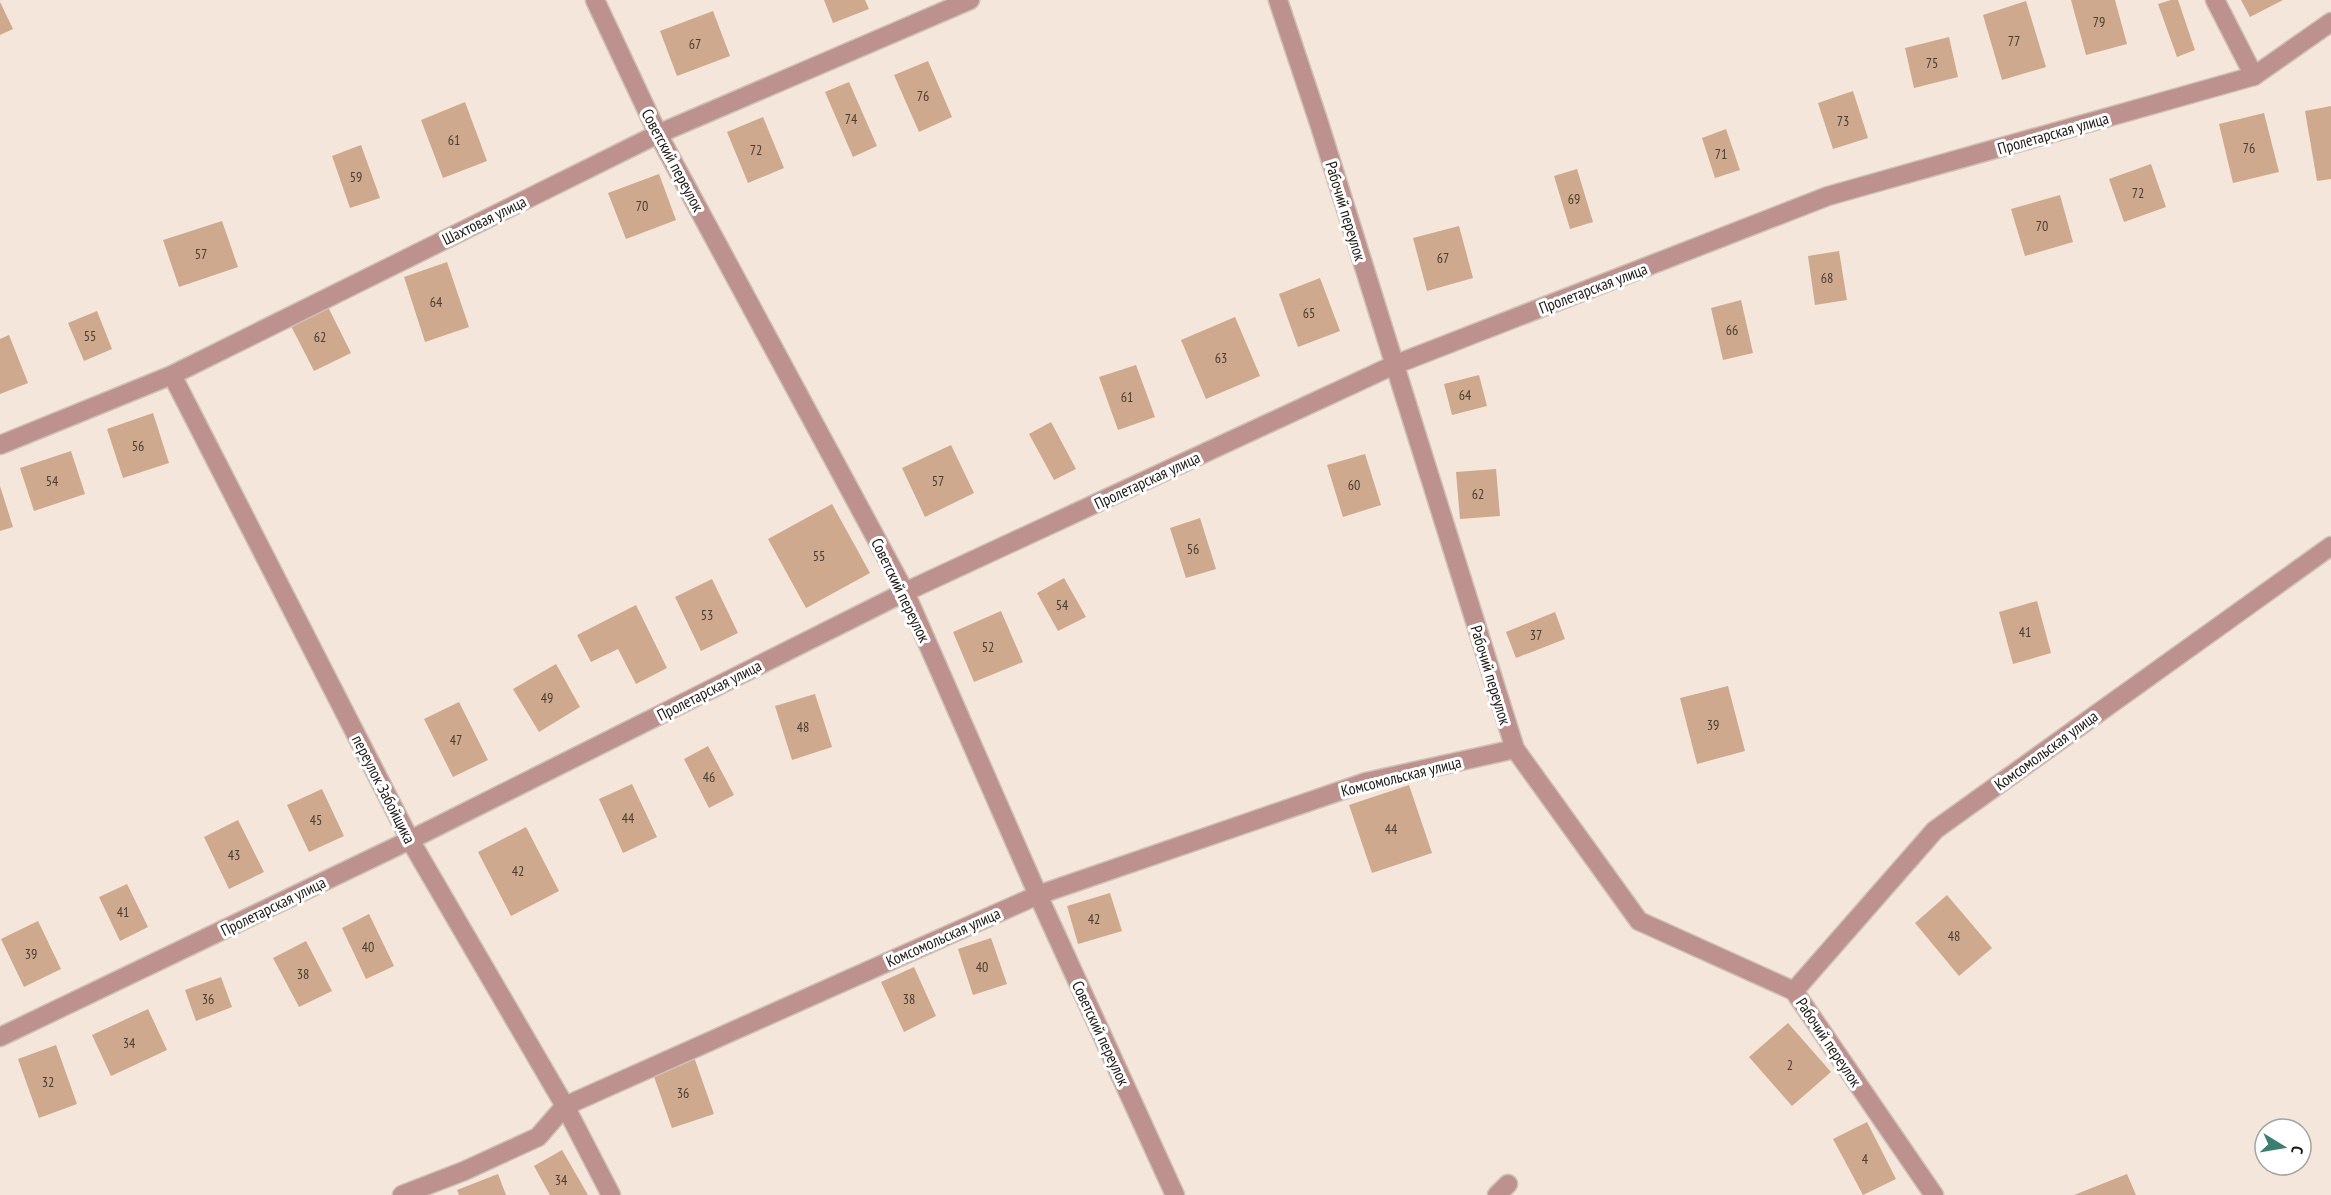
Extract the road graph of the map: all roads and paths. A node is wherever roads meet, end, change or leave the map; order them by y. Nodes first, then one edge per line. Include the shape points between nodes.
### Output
1 (595, 0) edge
2 (970, 0) edge
3 (1278, 0) edge
4 (2215, 0) edge
5 (2331, 22) edge
6 (2254, 76) junction
7 (658, 134) junction
8 (1394, 365) junction
9 (172, 375) junction
10 (0, 445) edge
11 (2331, 546) edge
12 (905, 592) junction
13 (1515, 749) junction
14 (410, 840) junction
15 (1038, 895) junction
16 (1794, 991) junction
17 (0, 1037) edge
18 (565, 1106) junction
19 (402, 1195) edge
20 (611, 1195) edge
21 (1175, 1195) edge
22 (1934, 1195) edge

1 - 7 street, Советский переулок
2 - 7 street, Шахтовая улица
3 - 8 street, Рабочий переулок
4 - 6 street
5 - 6 street, Пролетарская улица
6 - 8 street, Пролетарская улица via 1828,196
7 - 9 street, Шахтовая улица
7 - 12 street, Советский переулок
8 - 12 street, Пролетарская улица
8 - 13 street, Рабочий переулок
9 - 10 street, Шахтовая улица
9 - 14 street, переулок Забойщика
11 - 16 street, Комсомольская улица via 1935,830
12 - 14 street, Пролетарская улица
12 - 15 street, Советский переулок
13 - 15 street, Комсомольская улица via 1366,782
13 - 16 street, Рабочий переулок via 1639,921
14 - 17 street, Пролетарская улица
14 - 18 street, переулок Забойщика
15 - 18 street, Комсомольская улица
15 - 21 street, Советский переулок
16 - 22 street, Рабочий переулок
18 - 19 street, Комсомольская улица via 538,1137
18 - 20 street, переулок Забойщика

